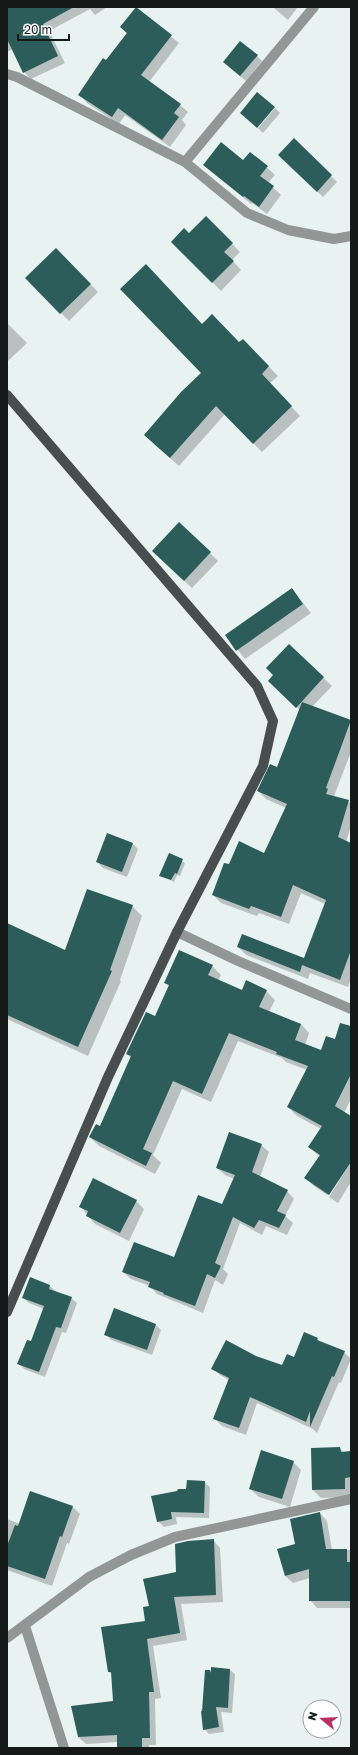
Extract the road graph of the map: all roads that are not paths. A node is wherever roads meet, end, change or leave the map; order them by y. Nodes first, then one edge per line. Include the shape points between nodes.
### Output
1 (314, 7) edge
2 (7, 74) edge
3 (185, 162) junction
4 (351, 236) edge
5 (7, 395) edge
6 (177, 932) junction
7 (351, 1008) edge
8 (7, 1312) edge
9 (351, 1499) edge
10 (25, 1626) junction
11 (7, 1638) edge
12 (64, 1748) edge

1 - 3 street
2 - 3 street via 24,80
3 - 4 street via 247,213 288,230 334,239
5 - 6 main road via 257,686 273,721 263,766
6 - 7 street via 238,961
6 - 8 main road via 108,1077
9 - 10 street via 175,1537 131,1555 89,1578
10 - 11 street
10 - 12 street

